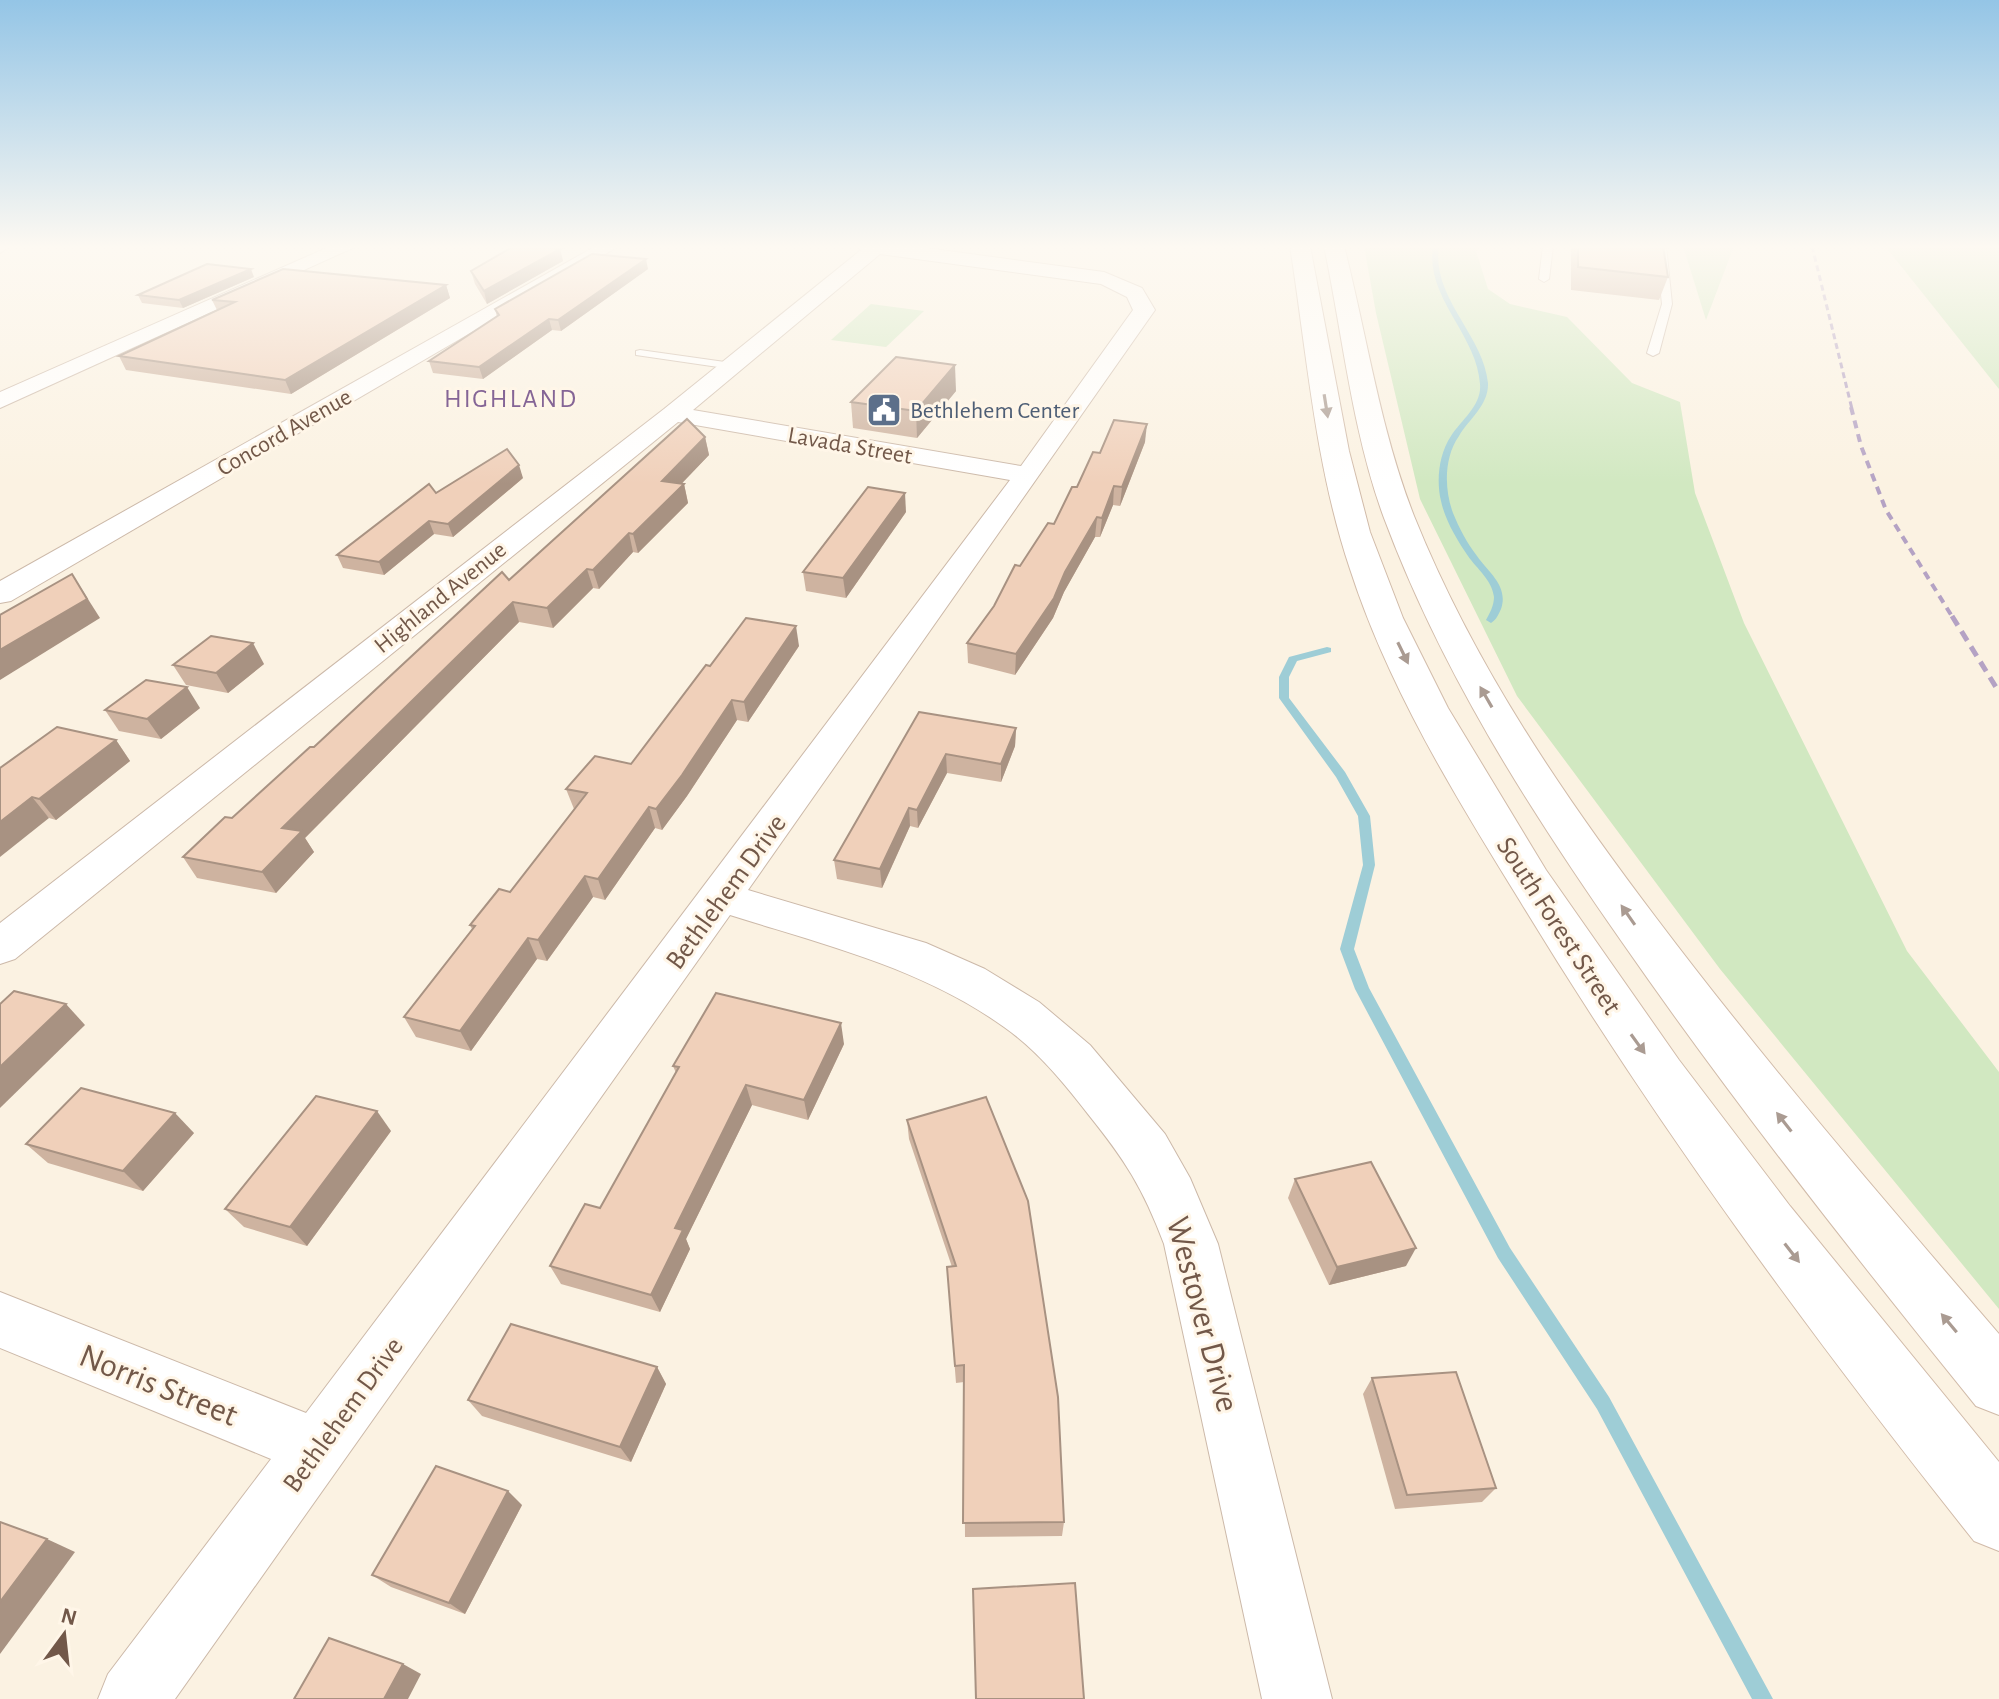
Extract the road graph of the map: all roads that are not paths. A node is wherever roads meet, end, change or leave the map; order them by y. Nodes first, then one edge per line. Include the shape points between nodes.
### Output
1 (170, 325) edge
2 (471, 325) edge
3 (781, 325) edge
4 (1135, 325) edge
5 (1313, 325) edge
6 (1352, 325) edge
7 (1661, 325) edge
8 (640, 353) dead end
9 (1653, 353) dead end
10 (732, 366) junction
11 (0, 401) edge
12 (673, 414) junction
13 (1028, 475) junction
14 (0, 594) edge
15 (721, 897) junction
16 (0, 947) edge
17 (0, 1320) edge
18 (1999, 1383) edge
19 (318, 1448) junction
20 (1999, 1516) edge
21 (133, 1699) edge
22 (1297, 1699) edge

1 - 11 street
2 - 14 street, Concord Avenue
3 - 10 street, Highland Avenue
4 - 13 street, Bethlehem Drive
5 -> 20 street, South Forest Street via 1333,454 1368,574 1447,741 1514,857 1740,1187
18 -> 6 street via 1682,991 1510,738 1422,575 1397,511
7 - 9 lane
8 - 10 lane
10 - 12 street, Highland Avenue
12 - 13 street, Lavada Street
12 - 16 street, Highland Avenue
13 - 15 street, Bethlehem Drive
15 - 19 street, Bethlehem Drive
15 - 22 street, Westover Drive via 911,955 969,981 1023,1015 1073,1059 1147,1150 1191,1244
17 - 19 street, Norris Street
19 - 21 street, Bethlehem Drive

